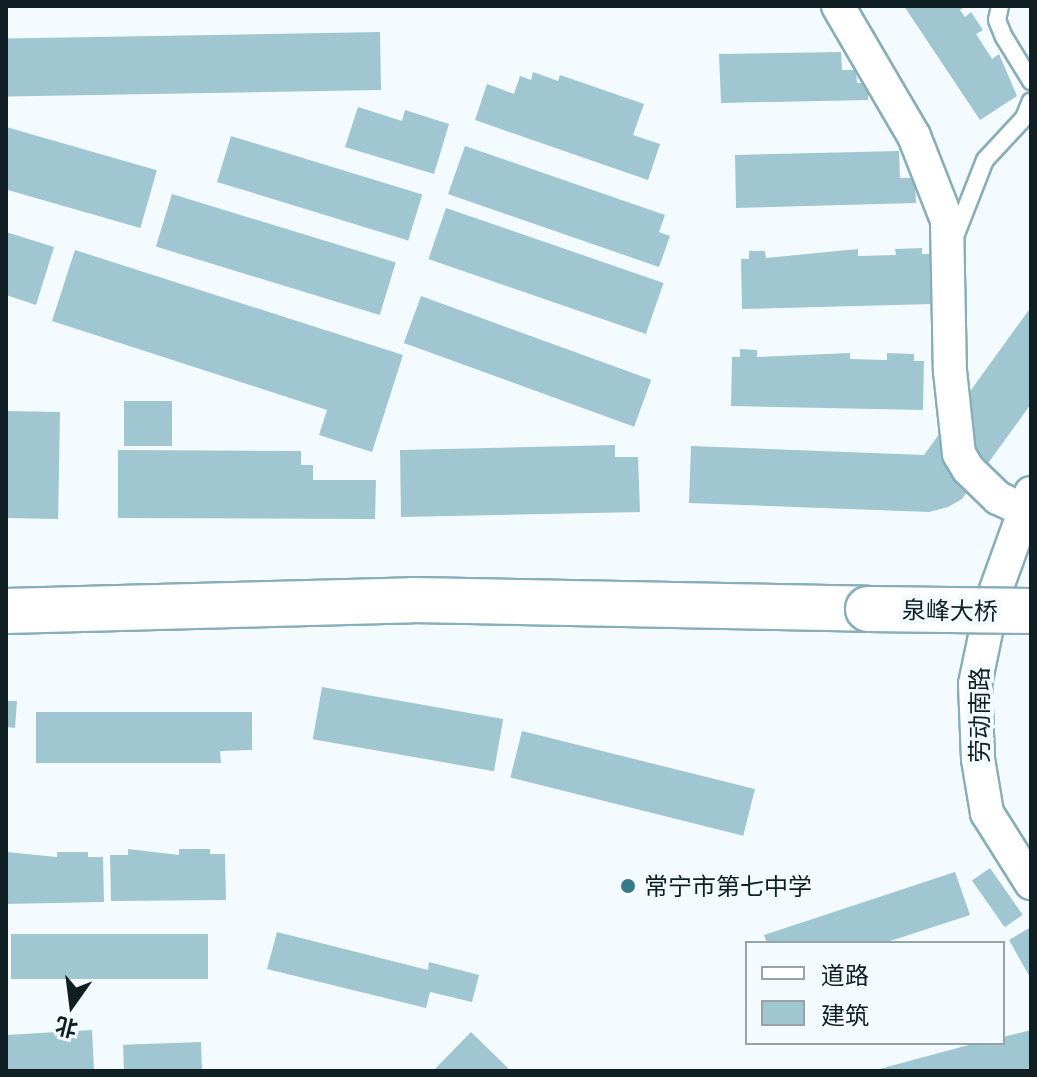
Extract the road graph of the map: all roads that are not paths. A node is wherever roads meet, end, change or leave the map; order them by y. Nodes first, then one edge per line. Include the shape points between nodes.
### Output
1 (838, 6) edge
2 (1000, 6) edge
3 (1031, 81) edge
4 (1031, 101) edge
5 (950, 255) junction
6 (1028, 502) edge
7 (6, 611) edge
8 (1031, 611) edge
9 (1031, 883) edge

1 - 5 street via 931,173 947,220
2 - 3 lane via 997,20 1004,37
4 - 5 lane via 1024,118 985,160
5 - 6 street via 950,371 959,454 998,498
6 - 9 street, 劳动南路 via 993,598 975,684 987,813
7 - 8 highway, 泉峰大桥, bridge via 413,600

